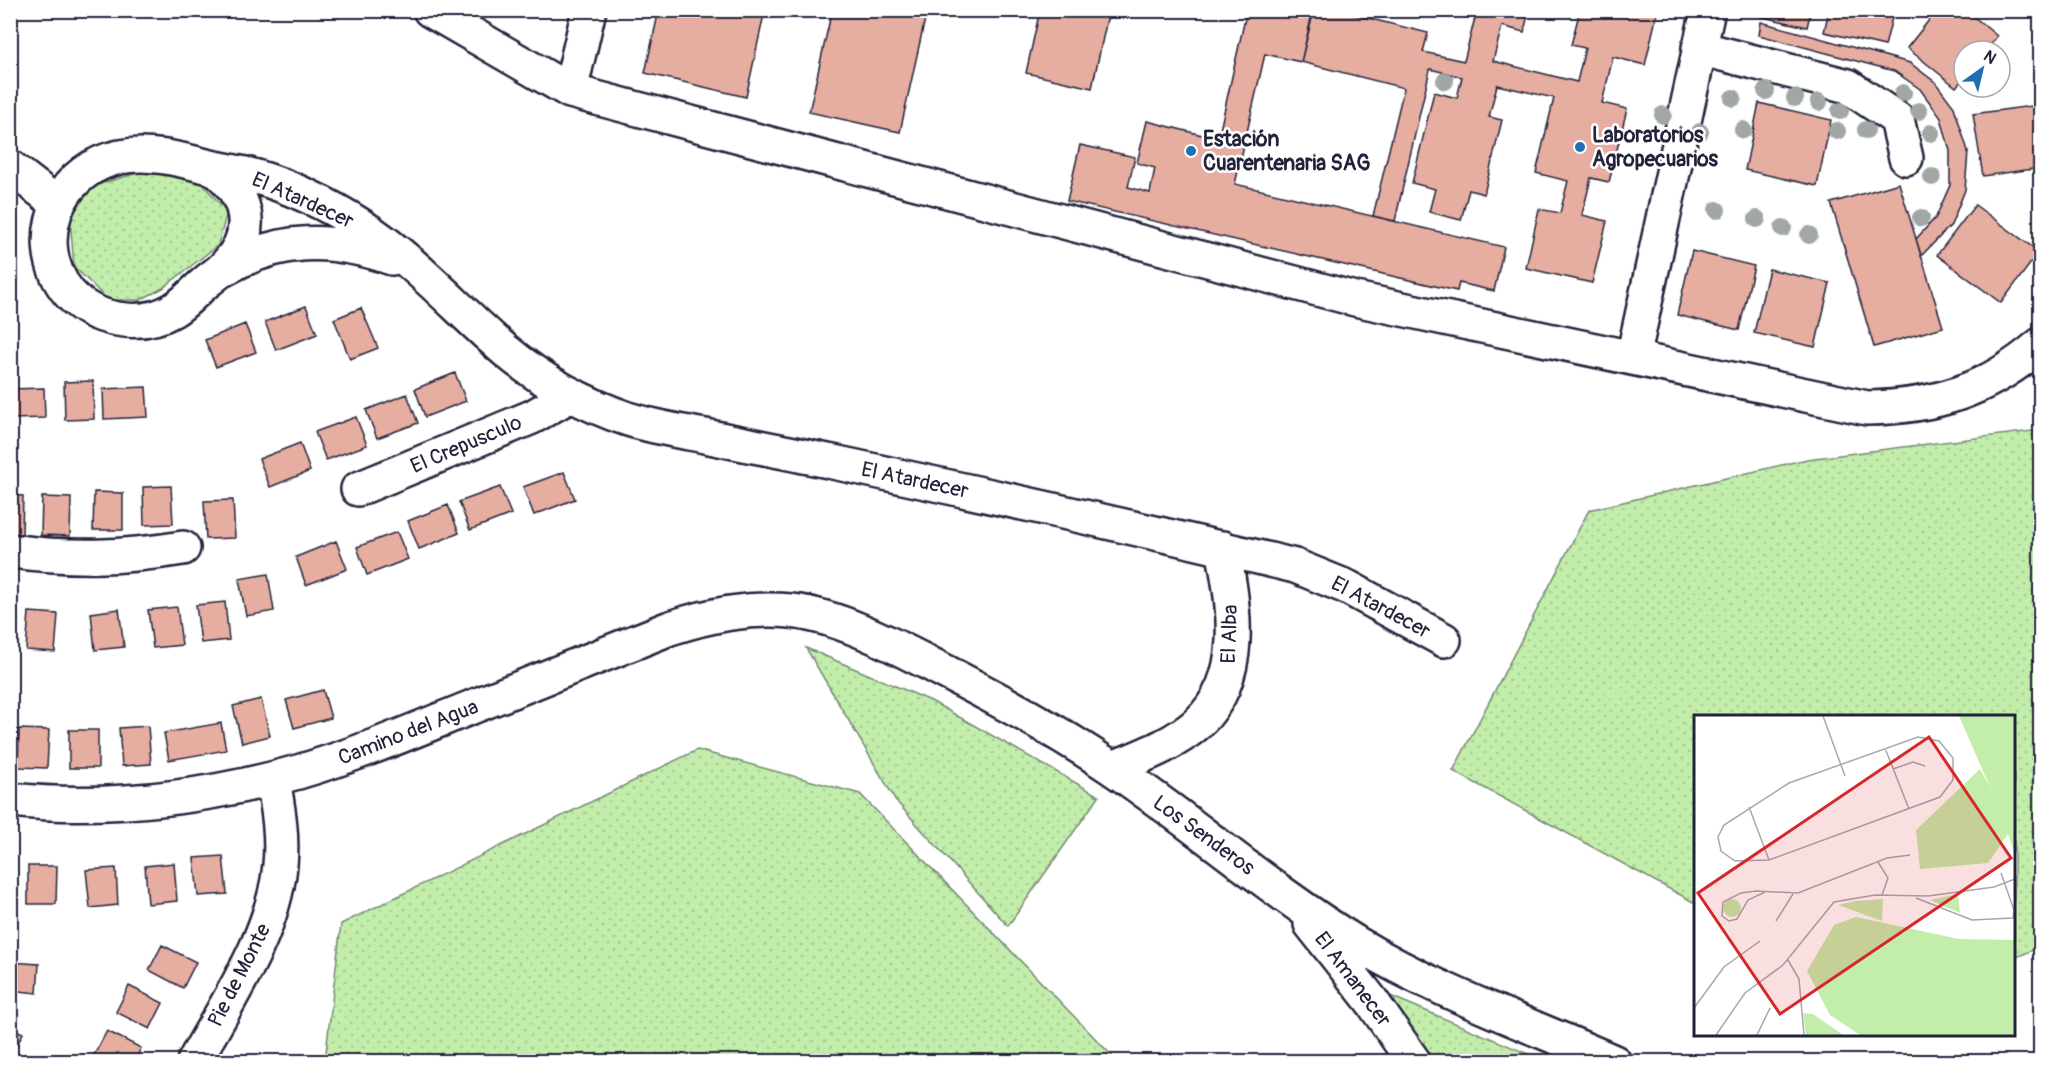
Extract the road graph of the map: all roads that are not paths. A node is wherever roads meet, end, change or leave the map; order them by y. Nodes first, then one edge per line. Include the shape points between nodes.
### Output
1 (430, 10) edge
2 (589, 10) edge
3 (1708, 10) edge
4 (1699, 48) junction
5 (570, 91) junction
6 (1906, 158) dead end
7 (10, 167) edge
8 (214, 168) junction
9 (58, 204) junction
10 (416, 267) junction
11 (218, 273) junction
12 (2040, 345) edge
13 (1633, 357) junction
14 (571, 395) junction
15 (358, 489) dead end
16 (183, 548) dead end
17 (1223, 549) junction
18 (10, 551) edge
19 (794, 611) joint
20 (1444, 640) dead end
21 (1113, 768) junction
22 (273, 779) junction
23 (10, 800) edge
24 (1291, 899) junction
25 (194, 1062) edge
26 (1414, 1062) edge
27 (1614, 1062) edge

1 - 5 street
2 - 5 street
3 - 4 street
4 - 6 street via 1848,86 1897,118
4 - 13 street
5 - 13 street via 1355,299
7 - 9 street
8 - 9 street, El Atardecer via 166,158 116,157 86,171
8 - 10 street, El Atardecer via 259,178 331,208
8 - 11 street, El Atardecer via 242,199 246,228 236,254
9 - 11 street, El Atardecer via 49,240 55,269 71,296 101,315 132,321 161,316
10 - 11 street, El Atardecer via 375,252 321,243 279,246
10 - 14 street, El Atardecer via 504,349
12 - 13 street via 1994,378 1964,392 1900,407 1866,408
14 - 15 street, El Crepusculo via 532,417
14 - 17 street, El Atardecer via 654,426
16 - 18 street via 104,558
17 - 20 street, El Atardecer via 1311,571
17 - 21 street, El Alba via 1233,632 1232,659 1220,694 1207,713 1185,733
19 - 21 street, Los Senderos via 824,618 914,656 994,697
19 - 22 street, Camino del Agua via 733,612 701,618 407,734
21 - 24 street, Los Senderos
22 - 23 street, Camino del Agua via 221,790 121,802
22 - 25 street, Pie de Monte via 281,837 275,895 260,939
24 - 26 street, El Amanecer via 1371,1000
24 - 27 street, Los Senderos via 1390,961

